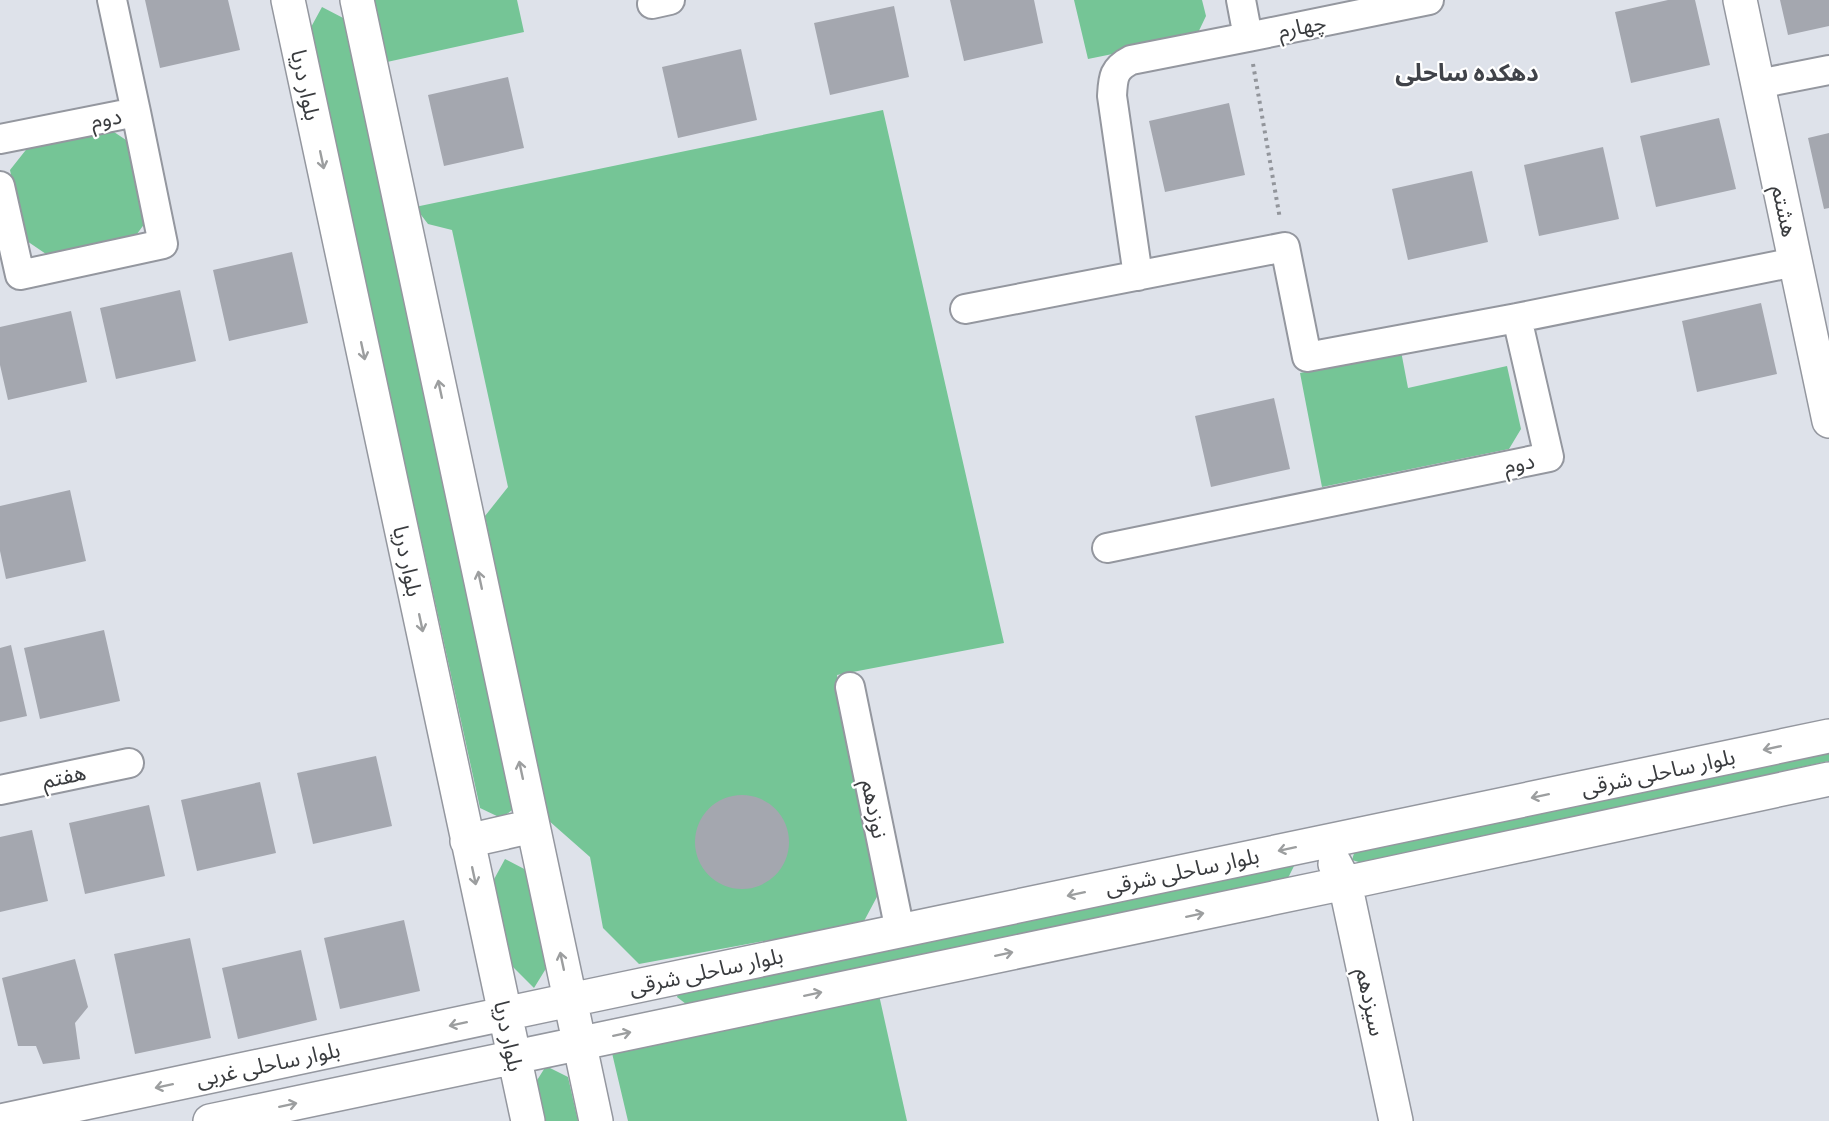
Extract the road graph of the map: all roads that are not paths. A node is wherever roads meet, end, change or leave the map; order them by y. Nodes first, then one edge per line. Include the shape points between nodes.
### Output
1 (112, 0) edge
2 (288, 0) edge
3 (357, 0) edge
4 (1241, 0) edge
5 (1429, 0) edge
6 (1740, 0) edge
7 (1248, 37) junction
8 (1829, 70) edge
9 (1758, 84) junction
10 (136, 112) junction
11 (0, 139) edge
12 (0, 186) edge
13 (1795, 262) junction
14 (1138, 276) junction
15 (965, 309) dead end
16 (1517, 318) junction
17 (1827, 406) edge
18 (1107, 548) dead end
19 (850, 687) dead end
20 (1829, 736) edge
21 (129, 763) dead end
22 (1829, 779) edge
23 (0, 790) edge
24 (533, 826) junction
25 (467, 841) junction
26 (1323, 842) junction
27 (1346, 883) junction
28 (900, 931) junction
29 (570, 1000) junction
30 (535, 1007) joint
31 (504, 1014) junction
32 (579, 1043) junction
33 (529, 1054) junction
34 (127, 1108) edge
35 (0, 1121) edge
36 (210, 1121) edge
37 (528, 1121) edge
38 (596, 1121) edge
39 (1396, 1121) edge

1 - 10 street, دوم
2 -> 25 street, بلوار دریا
24 -> 3 street
4 - 7 street, چهارم
5 - 7 street, چهارم
6 - 9 street, هشتم
7 - 14 street via 1131,60 1115,74 1112,96
8 - 9 street
9 - 13 street, هشتم
10 - 11 street, دوم
10 - 12 street via 163,244 20,275
13 - 16 street
13 - 17 street, هشتم
14 - 15 street
14 - 16 street via 1285,247 1307,357
16 - 18 street, دوم via 1549,457
19 - 28 street, نوزدهم
20 -> 26 street, بلوار ساحلی شرقی
21 - 23 street, هفتم
22 - 27 street, بلوار ساحلی شرقی
24 - 25 street
29 -> 24 street
25 -> 31 street, بلوار دریا
26 - 27 street, سیزدهم
26 -> 28 street, بلوار ساحلی شرقی
32 -> 27 street, بلوار ساحلی شرقی
27 - 39 street, سیزدهم
28 - 29 street, بلوار ساحلی شرقی
29 - 30 street, بلوار ساحلی شرقی
29 - 32 street
30 - 31 street, بلوار ساحلی غربی
31 - 33 street, بلوار دریا
31 -> 34 street, بلوار ساحلی غربی
32 - 33 street, بلوار ساحلی شرقی
32 - 38 street
36 -> 33 street, بلوار ساحلی غربی
33 - 37 street, بلوار دریا
34 - 35 street, بلوار ساحلی غربی

